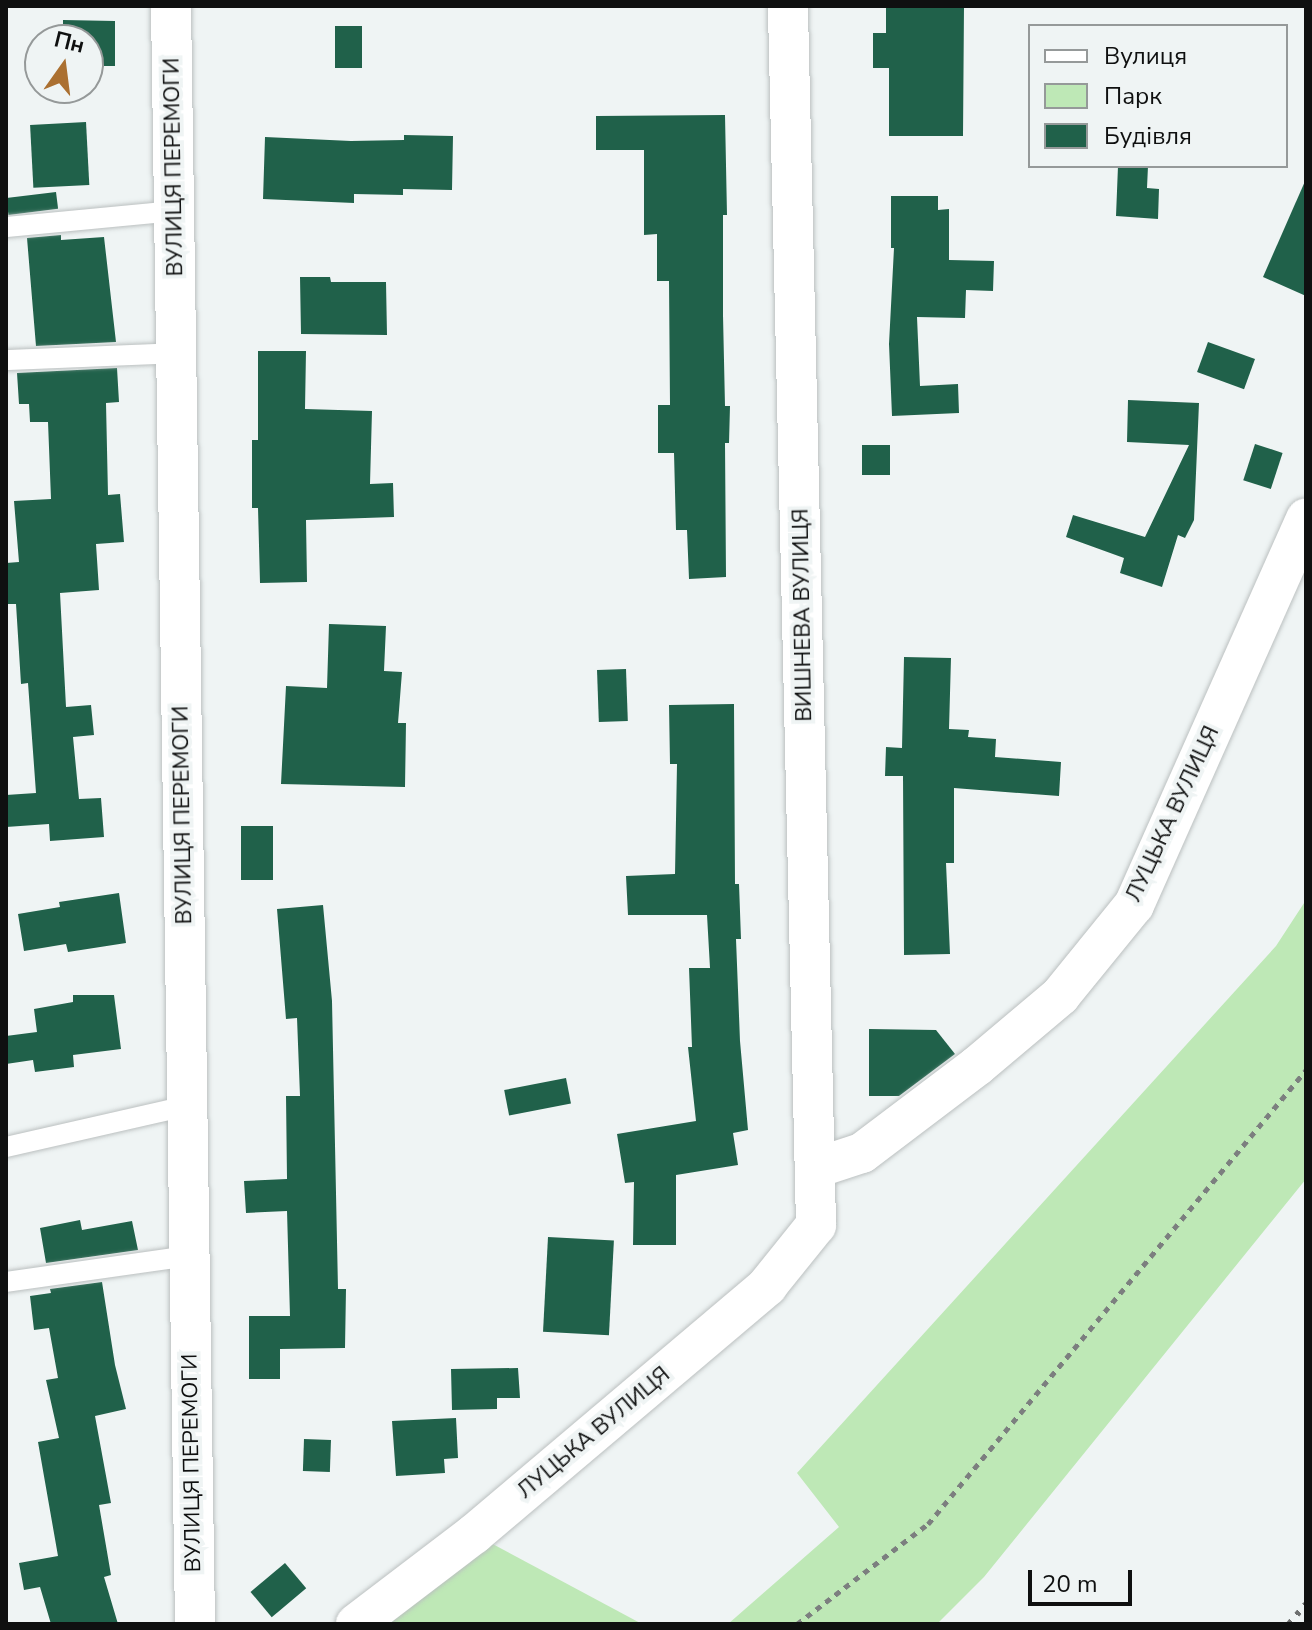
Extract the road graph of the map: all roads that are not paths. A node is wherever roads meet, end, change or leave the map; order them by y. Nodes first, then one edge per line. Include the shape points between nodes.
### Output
1 (171, 6) edge
2 (788, 6) edge
3 (175, 211) junction
4 (6, 227) edge
5 (177, 353) junction
6 (6, 360) edge
7 (1306, 519) edge
8 (186, 1106) junction
9 (6, 1147) edge
10 (816, 1168) junction
11 (816, 1225) joint
12 (189, 1256) junction
13 (6, 1282) edge
14 (195, 1624) edge
15 (356, 1624) edge

1 - 3 street, ВУЛИЦЯ ПЕРЕМОГИ
2 - 10 street, ВИШНЕВА ВУЛИЦЯ
3 - 4 lane
3 - 5 street, ВУЛИЦЯ ПЕРЕМОГИ
5 - 6 lane
5 - 8 street, ВУЛИЦЯ ПЕРЕМОГИ
7 - 10 street, ЛУЦЬКА ВУЛИЦЯ via 1134,905 1060,996 977,1066 862,1153
8 - 9 lane
8 - 12 street, ВУЛИЦЯ ПЕРЕМОГИ
10 - 11 street, ВИШНЕВА ВУЛИЦЯ
11 - 15 street, ЛУЦЬКА ВУЛИЦЯ via 767,1286 474,1534
12 - 13 lane
12 - 14 street, ВУЛИЦЯ ПЕРЕМОГИ

